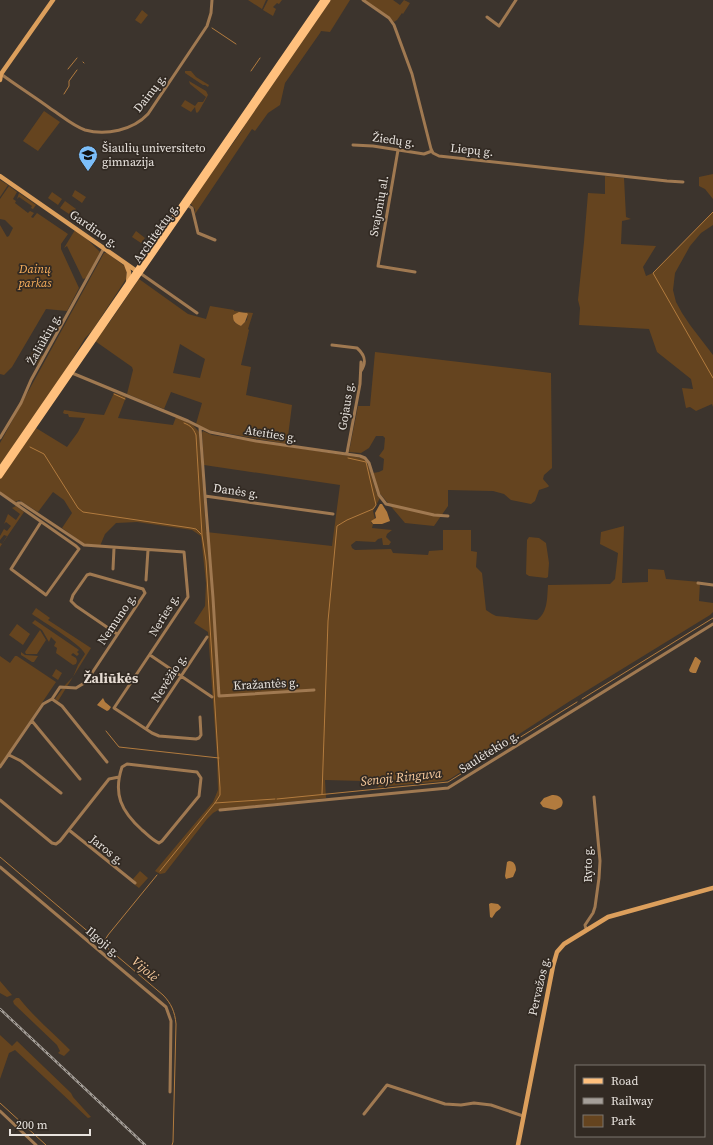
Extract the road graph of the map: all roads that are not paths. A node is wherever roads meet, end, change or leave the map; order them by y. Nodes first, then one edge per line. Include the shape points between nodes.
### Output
1 (53, 0) edge
2 (212, 0) edge
3 (323, 0) edge
4 (328, 0) edge
5 (363, 0) edge
6 (516, 0) edge
7 (487, 17) dead end
8 (311, 21) junction
9 (0, 76) edge
10 (353, 145) dead end
11 (398, 150) junction
12 (432, 151) junction
13 (0, 176) edge
14 (683, 182) dead end
15 (187, 202) junction
16 (215, 240) dead end
17 (104, 248) junction
18 (123, 261) junction
19 (138, 272) junction
20 (415, 272) dead end
21 (128, 283) junction
22 (197, 313) dead end
23 (332, 344) dead end
24 (361, 362) dead end
25 (70, 372) junction
26 (360, 373) junction
27 (200, 428) junction
28 (0, 438) edge
29 (13, 453) junction
30 (347, 453) junction
31 (0, 469) edge
32 (0, 476) edge
33 (0, 493) edge
34 (205, 496) junction
35 (17, 505) junction
36 (333, 514) dead end
37 (448, 516) dead end
38 (41, 522) junction
39 (114, 548) junction
40 (148, 550) junction
41 (113, 569) dead end
42 (146, 580) dead end
43 (698, 583) dead end
44 (713, 586) edge
45 (713, 624) edge
46 (117, 634) junction
47 (207, 637) dead end
48 (150, 655) junction
49 (181, 676) junction
50 (314, 690) dead end
51 (212, 697) dead end
52 (52, 699) junction
53 (200, 717) dead end
54 (32, 721) junction
55 (146, 729) junction
56 (9, 755) junction
57 (107, 762) dead end
58 (0, 768) edge
59 (119, 776) junction
60 (80, 779) dead end
61 (61, 793) dead end
62 (594, 796) dead end
63 (0, 800) edge
64 (220, 810) dead end
65 (69, 830) junction
66 (0, 867) edge
67 (135, 883) dead end
68 (713, 888) edge
69 (586, 930) junction
70 (170, 1092) dead end
71 (0, 1111) edge
72 (364, 1114) dead end
73 (523, 1116) junction
74 (36, 1145) edge
75 (518, 1145) edge

1 - 9 main road
2 - 9 street, Dainų g. via 209,23 197,42 148,114 126,128 100,133 84,130
3 - 8 main road, Architektų g.
4 - 8 main road, Architektų g.
5 - 12 street via 389,18 394,25 412,74
6 - 7 street via 499,26
8 - 15 main road, Architektų g.
10 - 11 street, Žiedų g.
11 - 12 street, Žiedų g. via 424,154
11 - 20 street, Svajonių al. via 378,266
12 - 14 street, Liepų g. via 439,156
13 - 17 main road, Gardino g.
15 - 16 street via 192,208 198,233
15 - 19 main road, Architektų g.
17 - 18 main road, Gardino g.
17 - 28 street, Žaliūkių g.
18 - 19 main road, Gardino g.
18 - 21 main road via 129,270
19 - 21 main road, Architektų g.
19 - 22 street, Gardino g.
19 - 25 main road, Architektų g.
21 - 25 main road, Architektų g.
23 - 26 street via 358,348 365,357 365,364
24 - 26 street, Gojaus g.
25 - 27 street, Ateities g.
25 - 29 main road, Architektų g.
26 - 30 street, Gojaus g.
27 - 30 street, Ateities g. via 256,441
27 - 34 street, Danės g.
29 - 31 main road, Architektų g.
29 - 32 main road, Architektų g.
30 - 37 street, Ateities g. via 360,456 367,461 379,495 386,504
33 - 35 street
34 - 36 street, Danės g.
34 - 50 street, Kražantės g. via 219,696
35 - 38 street
35 - 39 street, Neries g. via 21,503 84,545
38 - 38 street via 10,569 46,595 79,549
39 - 40 street, Neries g.
39 - 41 street
40 - 42 street
40 - 48 street, Neries g. via 184,552 188,597
43 - 44 street
45 - 64 street, Saulėtekio g. via 448,788
46 - 46 street, Nemuno g. via 71,601 87,575 144,591
46 - 52 street, Nemuno g. via 84,684 76,688 60,687
47 - 49 street, Nevėžio g.
48 - 49 street
48 - 55 street, Neries g. via 114,708
49 - 51 street
49 - 55 street, Nevėžio g.
52 - 54 street via 43,704
52 - 57 street via 62,706
53 - 55 street via 201,736 196,739 159,736
54 - 56 street
54 - 60 street
56 - 58 street
56 - 61 street via 21,760
59 - 59 street via 124,765 197,772 201,778 199,796 159,843 135,823 123,808 118,795
59 - 65 street via 108,779
62 - 69 street, Ryto g. via 600,861 599,878 595,907 585,925
63 - 65 street via 56,844
65 - 67 street, Jaros g.
66 - 70 street, Ilgoji g. via 166,1007 171,1021
68 - 69 main road, Pervažos g. via 612,915
69 - 73 main road, Pervažos g. via 564,944 555,958
71 - 74 street
72 - 73 street via 387,1085 445,1104 491,1105
73 - 75 main road, Pervažos g.

